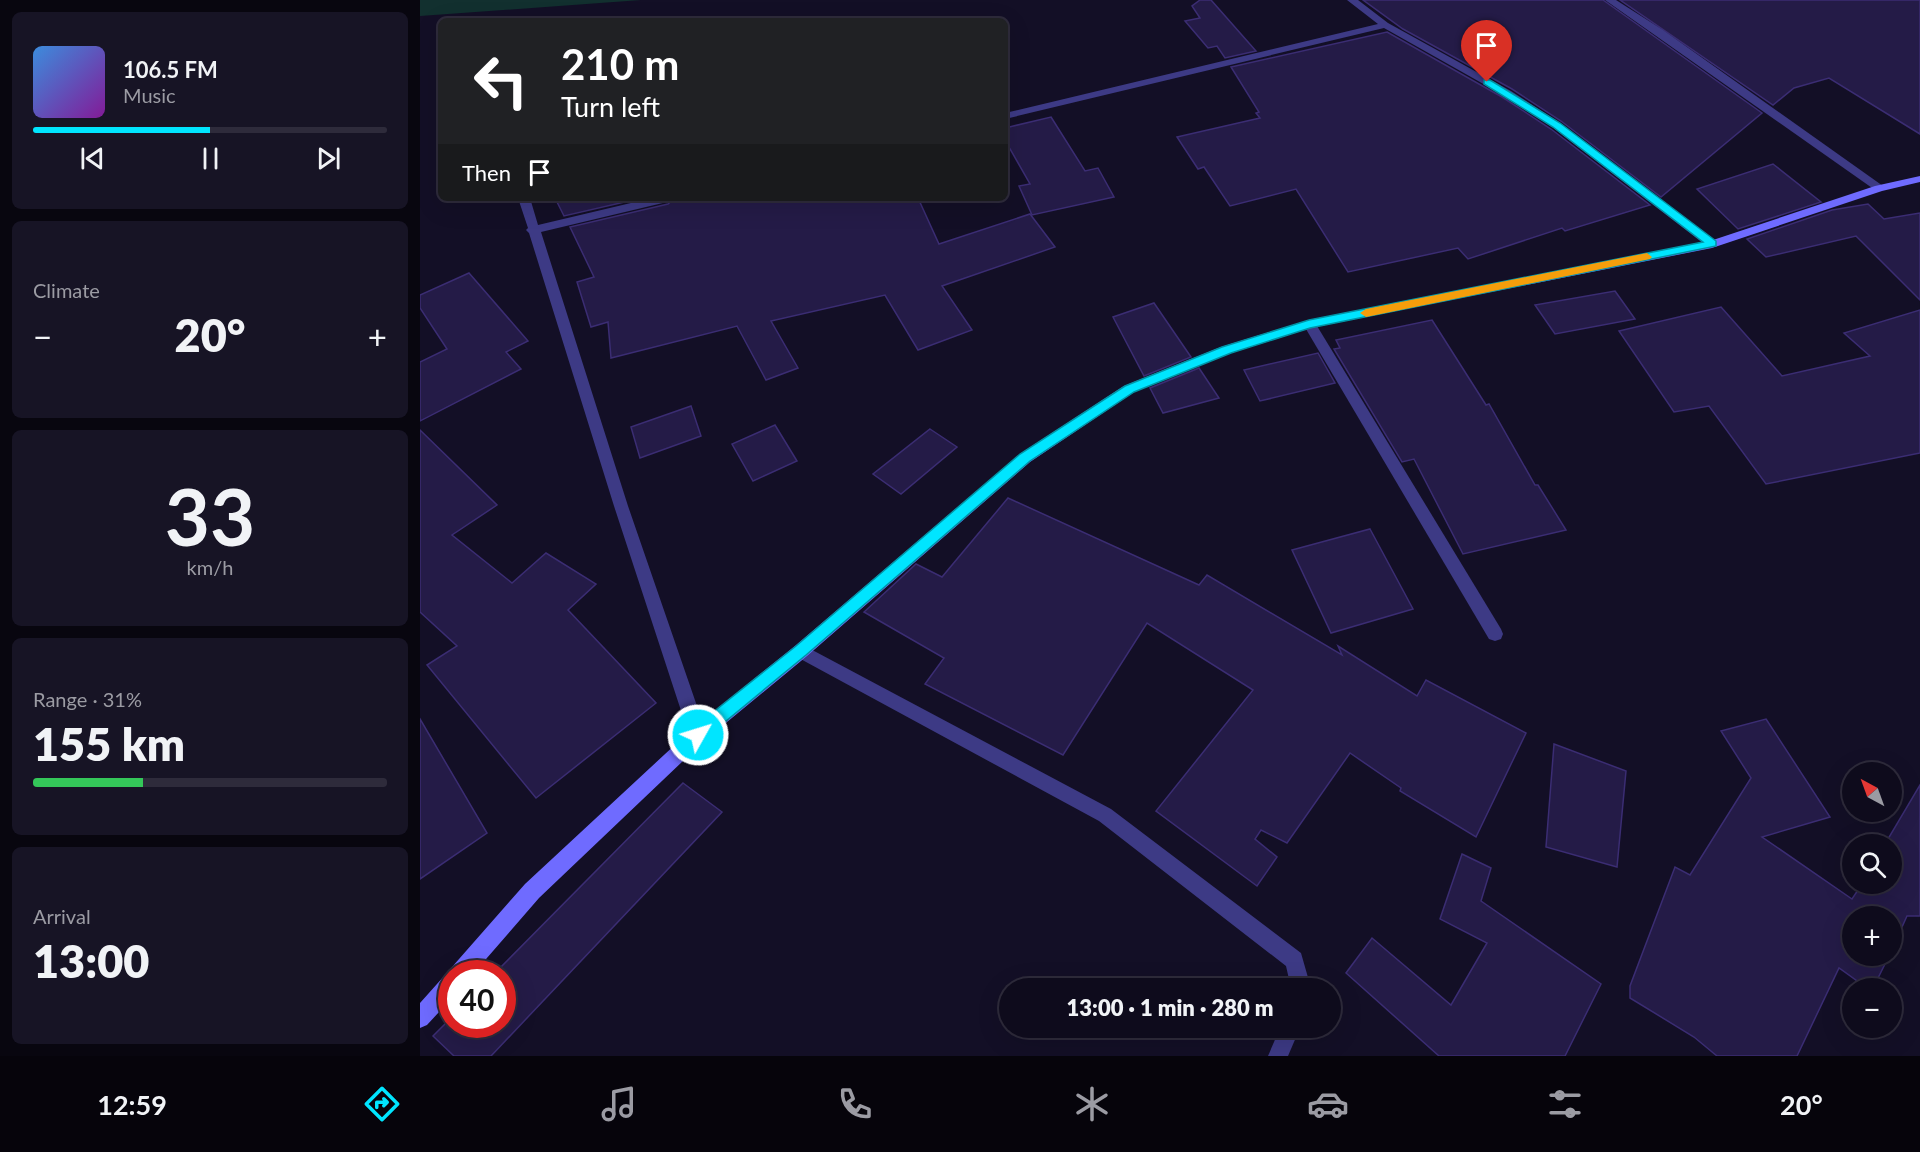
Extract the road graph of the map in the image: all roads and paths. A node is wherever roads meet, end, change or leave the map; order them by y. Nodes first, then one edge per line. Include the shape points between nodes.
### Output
1 (1352, 0) edge
2 (1610, 0) edge
3 (1385, 25) junction
4 (1008, 115) edge
5 (1920, 179) edge
6 (1880, 188) junction
7 (525, 201) edge
8 (654, 201) edge
9 (532, 230) junction
10 (1712, 244) junction
11 (1309, 324) junction
12 (1495, 634) dead end
13 (801, 651) junction
14 (698, 735) junction
15 (471, 960) edge
16 (1298, 978) edge
17 (438, 998) edge
18 (420, 1018) edge
19 (1286, 1038) edge
20 (1278, 1056) edge

1 - 3 street
2 - 6 street
3 - 4 street
3 - 10 street via 1556,125
5 - 6 street
6 - 10 street
7 - 9 street
8 - 9 street
9 - 14 street
10 - 11 street
11 - 12 street
11 - 13 street via 1226,350 1129,389 1025,458
13 - 14 street
13 - 16 street via 1105,815 1294,960
14 - 15 street via 532,891
17 - 18 street
19 - 20 street

